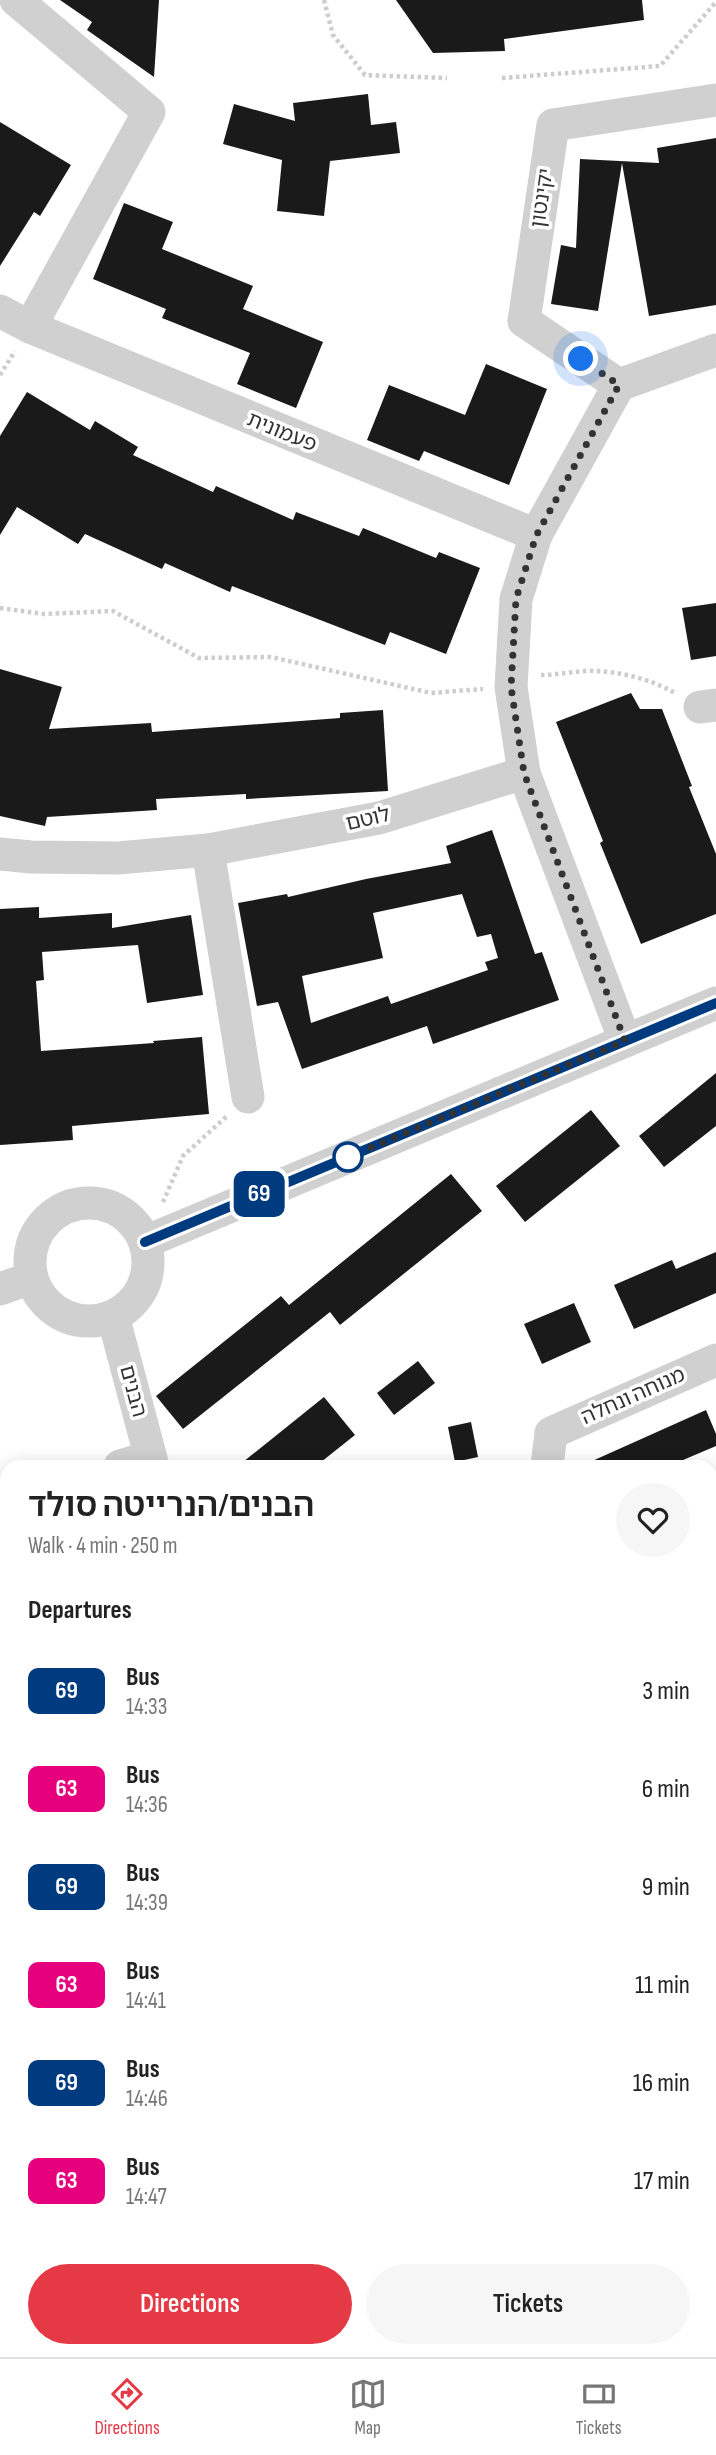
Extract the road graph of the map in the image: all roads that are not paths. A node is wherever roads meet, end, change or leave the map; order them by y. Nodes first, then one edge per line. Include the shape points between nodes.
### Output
1 (16, 0) edge
2 (716, 100) edge
3 (0, 311) edge
4 (30, 327) junction
5 (716, 350) edge
6 (619, 385) junction
7 (536, 536) junction
8 (524, 773) junction
9 (208, 850) junction
10 (0, 854) edge
11 (716, 1003) edge
12 (625, 1041) junction
13 (248, 1097) road end
14 (145, 1242) junction
15 (31, 1278) junction
16 (0, 1289) edge
17 (113, 1316) junction
18 (716, 1360) edge
19 (140, 1460) edge
20 (548, 1460) edge

1 - 4 street via 149,112
2 - 6 street, יקינטון via 552,125 524,321
3 - 4 street, פעמונית
4 - 7 street, פעמונית
5 - 6 street
6 - 7 street
7 - 8 street via 516,599 512,681
8 - 9 street, לוטם via 379,818
8 - 12 street
9 - 10 street, לוטם via 118,858
9 - 13 street
11 - 12 street
12 - 14 street
14 - 15 street via 120,1210 80,1202 44,1221 33,1238
14 - 17 street via 147,1277 128,1307
15 - 16 street
15 - 17 street via 54,1311 93,1321
17 - 19 street, הבנים
18 - 20 street, מנוחה ונחלה via 551,1433

